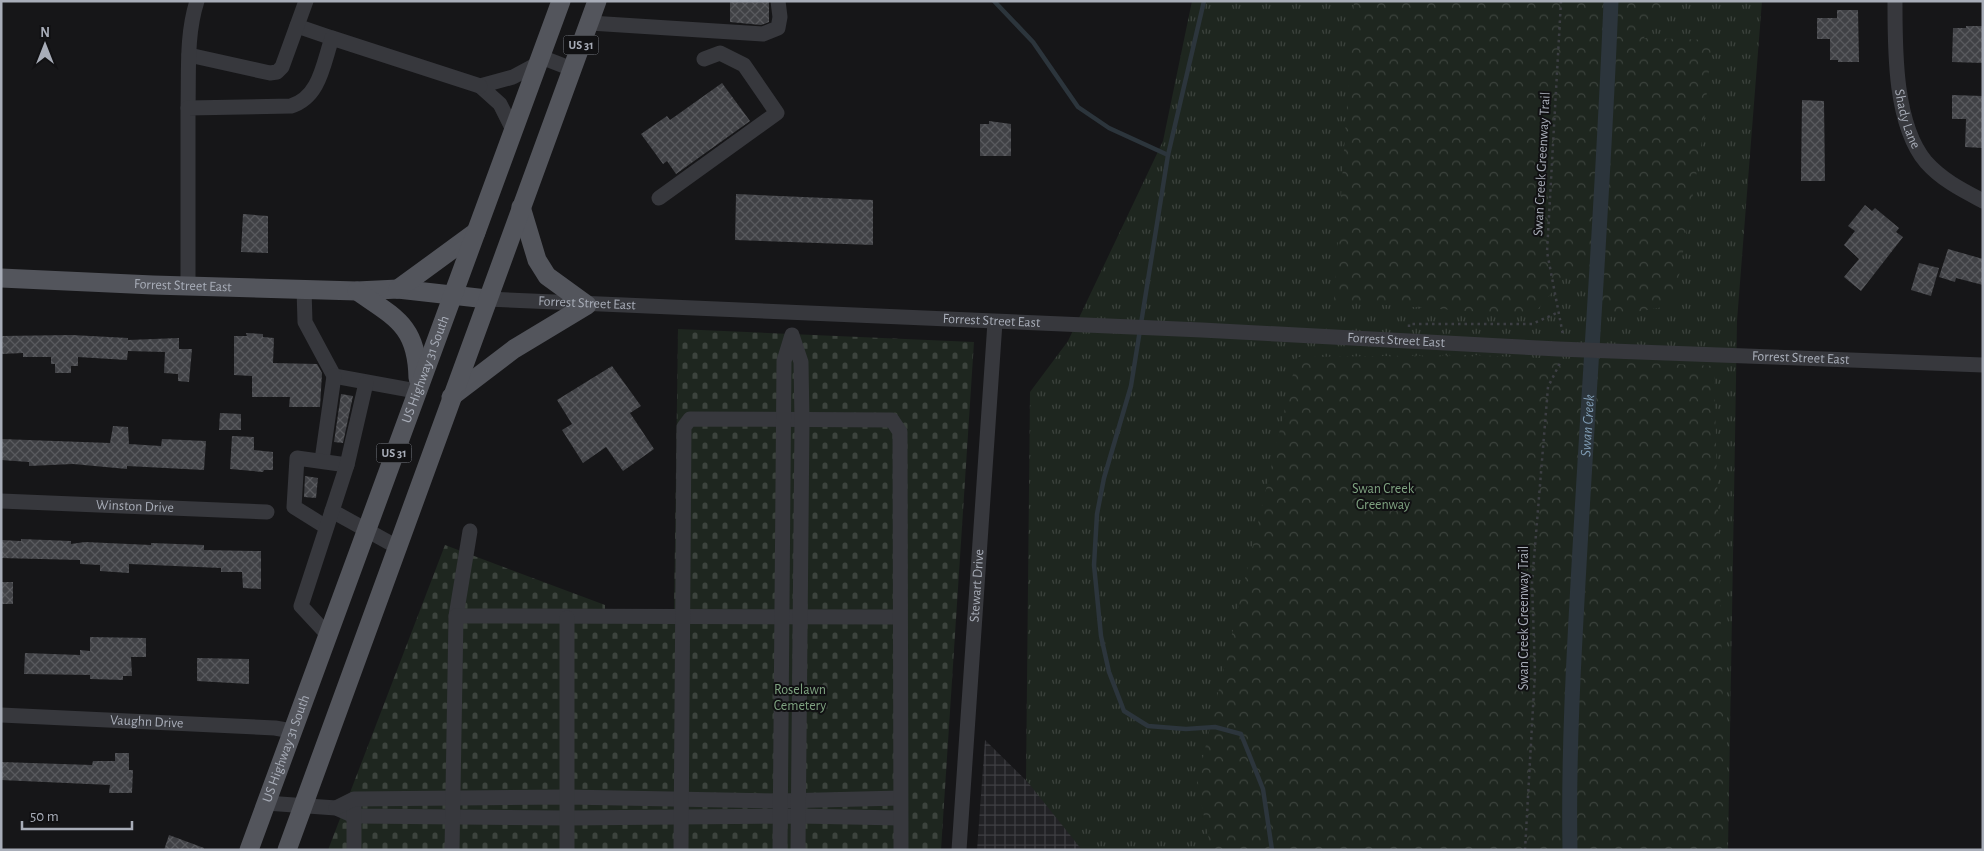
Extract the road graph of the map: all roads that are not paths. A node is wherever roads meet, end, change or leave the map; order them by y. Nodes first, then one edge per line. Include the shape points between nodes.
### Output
1 (197, 1) edge
2 (306, 1) edge
3 (561, 1) edge
4 (598, 1) edge
5 (778, 1) edge
6 (1895, 1) edge
7 (590, 23) junction
8 (297, 26) junction
9 (332, 38) junction
10 (190, 55) junction
11 (704, 59) dead end
12 (540, 60) junction
13 (572, 69) junction
14 (480, 86) junction
15 (188, 108) junction
16 (514, 132) junction
17 (659, 198) dead end
18 (1983, 201) edge
19 (522, 207) junction
20 (477, 231) junction
21 (1, 278) edge
22 (188, 286) junction
23 (304, 289) junction
24 (398, 289) junction
25 (357, 291) junction
26 (454, 295) junction
27 (487, 299) junction
28 (587, 305) junction
29 (793, 312) junction
30 (995, 322) junction
31 (792, 335) junction
32 (1983, 365) edge
33 (334, 376) junction
34 (366, 383) junction
35 (418, 388) junction
36 (451, 396) junction
37 (784, 420) junction
38 (802, 421) junction
39 (322, 460) junction
40 (346, 465) junction
41 (1, 501) edge
42 (332, 511) junction
43 (268, 512) dead end
44 (326, 526) junction
45 (367, 530) junction
46 (470, 531) dead end
47 (399, 548) junction
48 (456, 616) junction
49 (682, 617) junction
50 (900, 617) junction
51 (567, 618) junction
52 (782, 618) junction
53 (800, 618) junction
54 (327, 634) junction
55 (1, 715) edge
56 (292, 731) junction
57 (567, 797) junction
58 (452, 798) junction
59 (900, 798) junction
60 (354, 799) junction
61 (682, 800) junction
62 (266, 803) junction
63 (302, 806) junction
64 (336, 808) junction
65 (780, 808) junction
66 (798, 808) junction
67 (354, 816) junction
68 (451, 816) junction
69 (682, 816) junction
70 (567, 818) junction
71 (900, 818) junction
72 (249, 850) edge
73 (287, 850) edge
74 (354, 850) edge
75 (452, 850) edge
76 (567, 850) edge
77 (681, 850) edge
78 (780, 850) edge
79 (798, 850) edge
80 (901, 850) edge
81 (959, 850) edge

1 - 10 street
2 - 8 street
3 - 12 main road, US Highway 31 South / US 31
4 - 7 main road, US 31
5 - 7 street via 778,28 763,34
6 - 18 street, Shady Lane via 1900,95 1908,129 1925,161 1951,185
7 - 13 main road, US 31
8 - 9 street
8 - 10 street via 282,67 277,72
9 - 14 street
9 - 15 street via 313,92 303,102 291,106
10 - 15 street
11 - 17 street via 720,53 744,65 776,113
12 - 13 street
12 - 14 street via 513,77
12 - 16 main road, US Highway 31 South / US 31
13 - 19 main road, US 31
14 - 16 street via 500,104
15 - 22 street
16 - 20 main road, US Highway 31 South / US 31
19 - 27 main road, US 31
19 - 28 main road via 537,260 547,276
20 - 24 main road
20 - 26 main road, US Highway 31 South / US 31
21 - 22 main road, Forrest Street East
22 - 23 main road, Forrest Street East
23 - 25 main road, Forrest Street East
23 - 33 street via 305,322
24 - 25 main road, Forrest Street East
24 - 26 main road, Forrest Street East
25 - 35 main road via 399,320 410,336 418,355
26 - 27 main road, Forrest Street East
26 - 35 main road, US Highway 31 South / US 31
27 - 28 street, Forrest Street East
27 - 36 main road, US 31
28 - 29 street, Forrest Street East
28 - 36 main road via 514,349
29 - 30 street, Forrest Street East
29 - 31 street
30 - 32 street, Forrest Street East
30 - 81 street, Stewart Drive
31 - 37 street via 784,361
31 - 38 street via 801,362
33 - 34 street
33 - 39 street
34 - 35 street
34 - 40 street
35 - 45 main road, US Highway 31 South / US 31
36 - 47 main road, US 31
37 - 38 street
37 - 49 street via 690,418 684,427
37 - 52 street
38 - 50 street via 892,420 900,432
38 - 53 street
39 - 40 street
39 - 44 street via 297,458 294,507
40 - 42 street
41 - 43 street, Winston Drive
42 - 44 street
42 - 45 street
44 - 54 street via 301,606
45 - 47 street
45 - 54 main road, US Highway 31 South / US 31
46 - 48 street
47 - 63 main road, US 31
48 - 51 street
48 - 58 street
49 - 51 street
49 - 52 street
49 - 61 street
50 - 53 street
50 - 59 street
51 - 57 street
52 - 53 street
52 - 65 street
53 - 66 street
54 - 56 main road, US Highway 31 South / US 31
55 - 56 street, Vaughn Drive
56 - 62 main road, US Highway 31 South / US 31
57 - 58 street
57 - 61 street
57 - 70 street
58 - 60 street
58 - 68 street
59 - 66 street
59 - 71 street
60 - 64 street
60 - 67 street
61 - 65 street
61 - 69 street
62 - 63 street
62 - 72 main road, US Highway 31 South / US 31
63 - 64 street
63 - 73 main road, US 31
64 - 67 street
65 - 66 street
65 - 69 street
65 - 78 street
66 - 71 street
66 - 79 street
67 - 68 street
67 - 74 street
68 - 70 street
68 - 75 street
69 - 70 street
69 - 77 street
70 - 76 street
71 - 80 street

